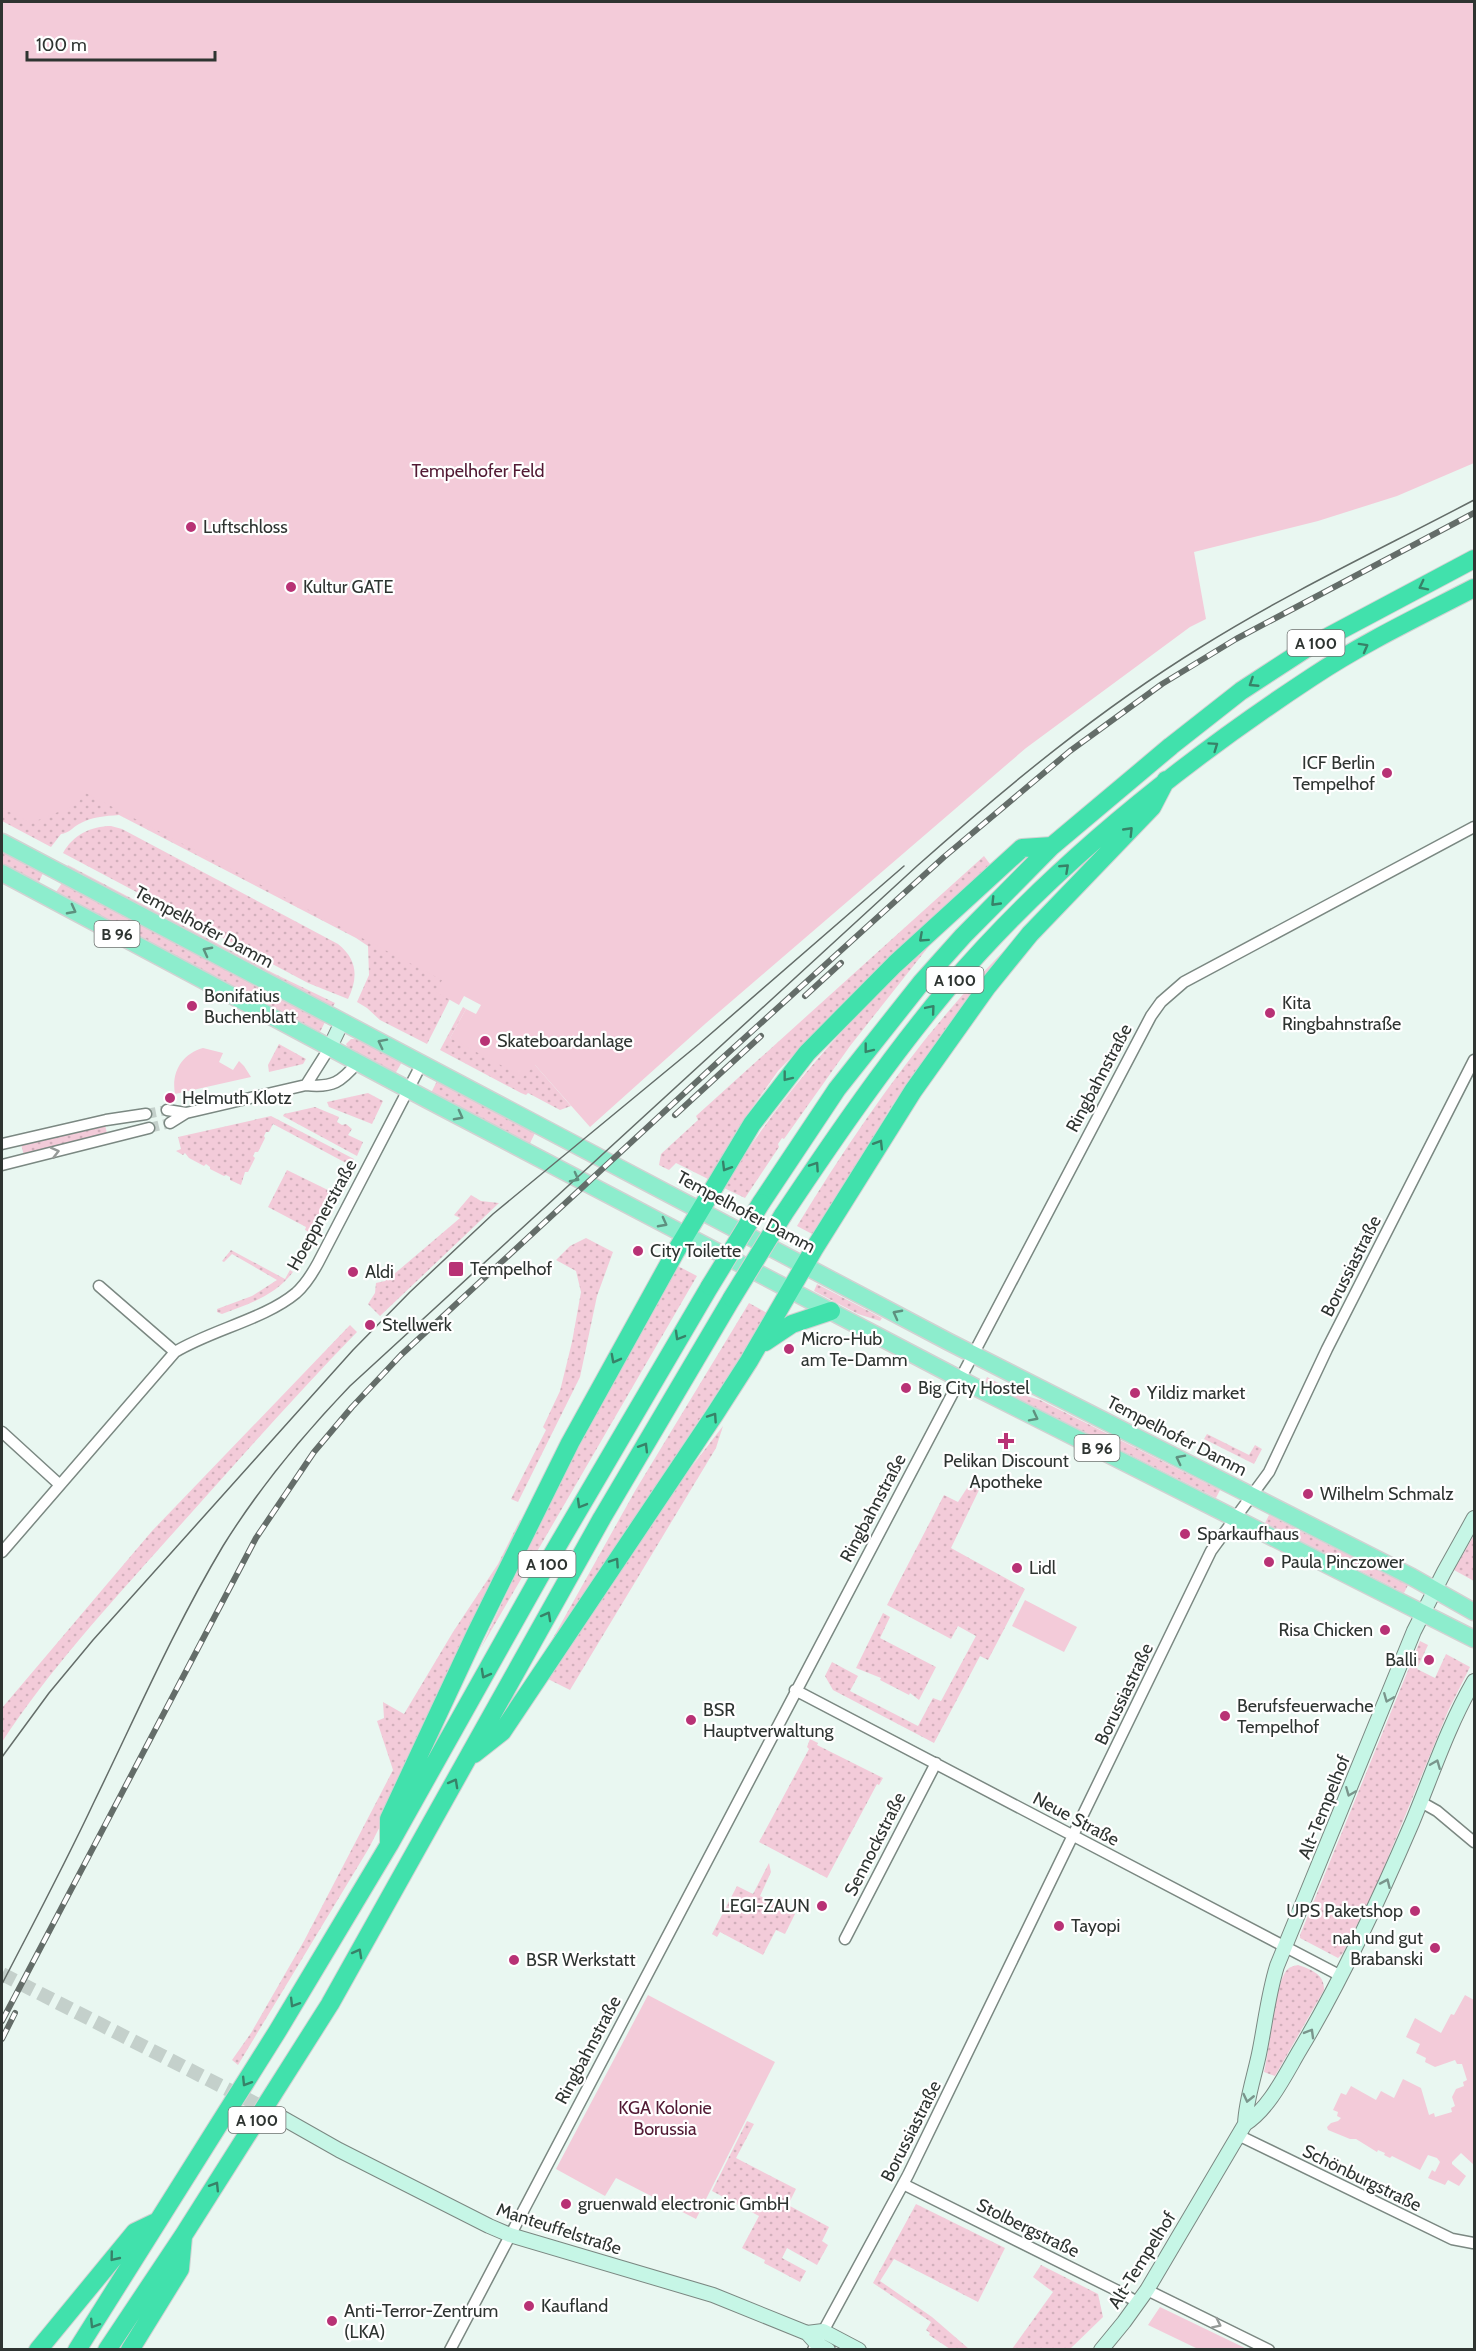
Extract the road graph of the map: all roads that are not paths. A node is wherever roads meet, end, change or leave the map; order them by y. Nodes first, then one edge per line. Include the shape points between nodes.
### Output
1 (1474, 560) edge
2 (1474, 588) edge
3 (1166, 780) junction
4 (1474, 828) edge
5 (2, 842) edge
6 (1052, 846) junction
7 (50, 868) junction
8 (2, 873) edge
9 (40, 893) junction
10 (342, 1022) junction
11 (330, 1047) junction
12 (1474, 1060) edge
13 (358, 1062) junction
14 (422, 1063) junction
15 (1471, 1074) edge
16 (306, 1085) junction
17 (408, 1089) junction
18 (167, 1110) tunnel mouth
19 (186, 1113) junction
20 (146, 1114) tunnel mouth
21 (124, 1117) junction
22 (170, 1123) tunnel mouth
23 (149, 1128) tunnel mouth
24 (128, 1134) junction
25 (2, 1144) edge
26 (2, 1162) edge
27 (700, 1210) junction
28 (685, 1235) junction
29 (805, 1266) junction
30 (99, 1286) dead end
31 (791, 1290) junction
32 (831, 1311) junction
33 (175, 1352) junction
34 (753, 1354) junction
35 (972, 1354) junction
36 (959, 1378) junction
37 (2, 1432) edge
38 (60, 1485) junction
39 (1251, 1496) junction
40 (1235, 1518) junction
41 (1474, 1518) edge
42 (2, 1552) edge
43 (1434, 1590) junction
44 (1423, 1612) junction
45 (1474, 1612) edge
46 (1474, 1639) edge
47 (1474, 1681) edge
48 (795, 1690) junction
49 (468, 1759) junction
50 (936, 1763) junction
51 (1420, 1802) junction
52 (1074, 1836) junction
53 (1474, 1842) edge
54 (389, 1845) junction
55 (844, 1940) dead end
56 (1285, 1947) junction
57 (1341, 1976) junction
58 (279, 2116) tunnel mouth
59 (1241, 2129) junction
60 (903, 2184) junction
61 (158, 2221) junction
62 (510, 2235) junction
63 (183, 2236) junction
64 (1474, 2243) edge
65 (1147, 2290) junction
66 (1138, 2303) junction
67 (817, 2341) edge
68 (38, 2349) edge
69 (77, 2349) edge
70 (106, 2349) edge
71 (130, 2349) edge
72 (450, 2349) edge
73 (859, 2349) edge
74 (1101, 2349) edge
75 (1269, 2349) edge

1 -> 6 highway, A 100 via 1307,648 1241,691
3 -> 2 highway, A 100 via 1313,676
29 -> 3 highway via 913,1091 987,987 1030,934 1152,807
49 -> 3 highway, A 100, bridge via 602,1518 732,1298 866,1093 950,986 1038,893
4 - 35 street, Ringbahnstraße via 1194,976 1161,1002 1146,1023
5 - 7 main road, Tempelhofer Damm / B 96
6 -> 27 highway via 1022,848 854,1004 788,1076 752,1124
6 -> 54 highway, A 100, bridge via 921,983 837,1089 761,1203 545,1567
7 - 9 main road
10 -> 7 main road, Tempelhofer Damm / B 96
8 - 9 main road, B 96
9 -> 11 main road, B 96
10 - 11 main road
14 -> 10 main road, Tempelhofer Damm / B 96
11 - 13 main road, B 96
11 - 16 street
12 - 15 street, Borussiastraße
13 - 16 street via 332,1085
13 - 17 main road, B 96
14 - 17 street, Hoeppnerstraße
14 - 27 main road, Tempelhofer Damm / B 96
15 - 39 street, Borussiastraße via 1327,1349 1269,1472
16 - 19 street
17 -> 28 main road, B 96
17 - 33 street, Hoeppnerstraße via 318,1263 298,1291 274,1308 194,1340
18 - 19 street
19 - 22 street
20 - 21 street
21 - 24 street
21 - 25 street
23 - 24 street
26 -> 24 street
27 - 28 highway
27 - 29 main road, Tempelhofer Damm / B 96
28 - 31 main road, B 96
28 -> 54 highway via 570,1443 475,1635 389,1819
29 - 31 highway
35 -> 29 main road, Tempelhofer Damm / B 96
30 - 33 street
31 - 32 main road, B 96
31 - 34 highway
32 - 34 highway via 785,1327
32 - 36 main road, B 96
33 - 38 street, Hoeppnerstraße
49 -> 34 highway via 502,1732
35 - 36 street, Ringbahnstraße
39 -> 35 main road, Tempelhofer Damm / B 96
36 -> 40 main road, B 96
36 - 48 street, Ringbahnstraße
37 - 38 street
38 - 42 street, Hoeppnerstraße
39 - 40 street, Borussiastraße
39 - 43 main road, Tempelhofer Damm / B 96
40 - 44 main road, B 96
40 - 52 street, Borussiastraße via 1211,1551
41 - 43 main road, Alt-Tempelhof
43 - 44 main road, Alt-Tempelhof
43 - 45 main road, Tempelhofer Damm / B 96
44 - 46 main road, B 96
44 -> 56 main road, Alt-Tempelhof
51 -> 47 main road, Alt-Tempelhof
48 - 50 street, Neue Straße
48 - 62 street, Ringbahnstraße
63 -> 49 highway, A 100 via 330,2004
50 - 52 street, Neue Straße
50 - 55 street, Sennockstraße
51 - 53 street
57 -> 51 main road, Alt-Tempelhof
52 - 56 street, Neue Straße
52 - 60 street, Borussiastraße
54 -> 61 highway, A 100
56 - 57 street, Neue Straße
56 -> 59 main road, Alt-Tempelhof via 1269,1994
59 -> 57 main road, Alt-Tempelhof via 1256,2117 1280,2084
58 - 62 main road, Manteuffelstraße via 394,2179
59 - 64 street, Schönburgstraße via 1452,2240
59 - 65 main road, Alt-Tempelhof
60 - 66 street, Stolbergstraße
60 - 67 street, Borussiastraße
61 -> 68 highway via 135,2232
61 -> 69 highway, A 100
62 - 67 main road, Manteuffelstraße via 705,2292
62 - 72 street, Ringbahnstraße
63 - 70 highway, A 100
63 - 71 highway via 180,2269
65 - 66 main road, Alt-Tempelhof
65 -> 75 street
66 - 74 main road, Alt-Tempelhof
67 - 73 main road, Manteuffelstraße

